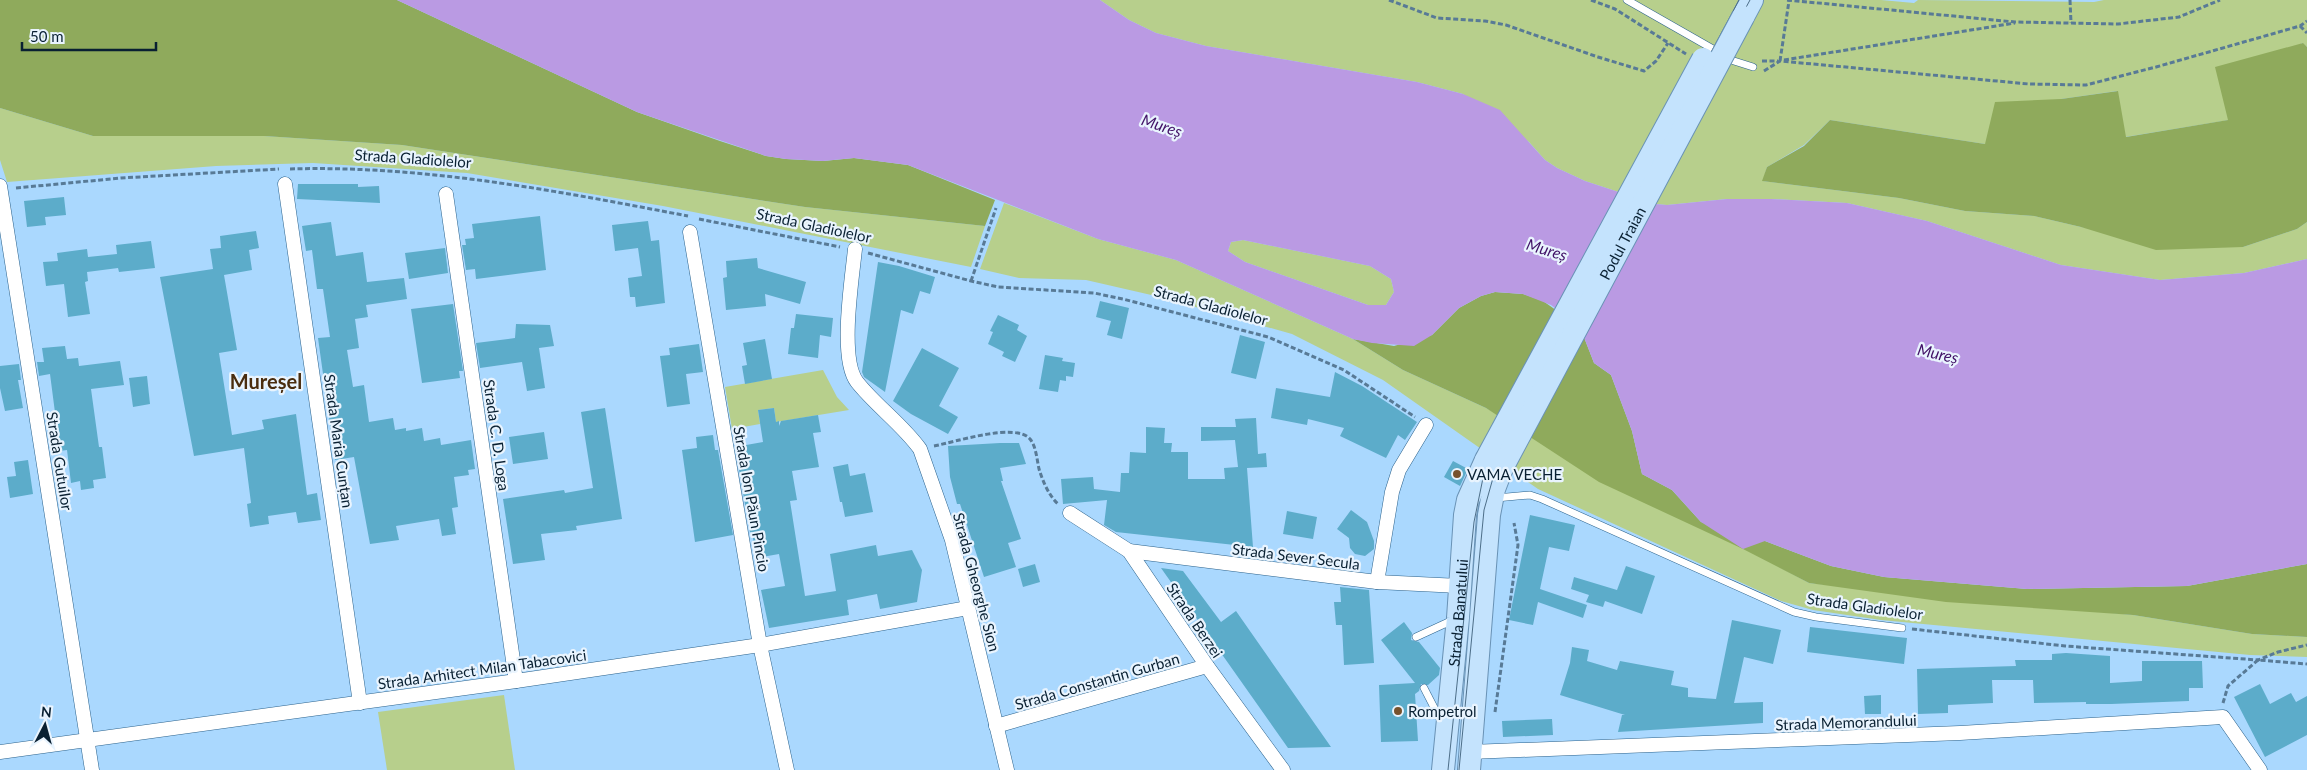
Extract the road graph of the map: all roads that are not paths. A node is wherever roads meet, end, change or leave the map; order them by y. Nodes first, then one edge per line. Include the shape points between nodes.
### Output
1 (1628, 0) edge
2 (1740, 7) edge
3 (1753, 67) dead end
4 (285, 184) dead end
5 (0, 188) edge
6 (446, 194) dead end
7 (690, 232) dead end
8 (855, 249) road end
9 (1426, 424) road end
10 (1494, 464) junction
11 (1492, 498) junction
12 (1070, 513) road end
13 (1129, 551) junction
14 (1377, 582) junction
15 (1460, 586) junction
16 (968, 608) junction
17 (1458, 618) junction
18 (1902, 628) road end
19 (1416, 637) dead end
20 (760, 645) junction
21 (1207, 666) junction
22 (516, 681) junction
23 (1424, 688) dead end
24 (360, 703) junction
25 (996, 726) junction
26 (1447, 731) junction
27 (88, 740) junction
28 (0, 752) edge
29 (1470, 761) edge
30 (1281, 766) edge
31 (92, 770) edge
32 (787, 770) edge
33 (1007, 770) edge
34 (1443, 770) edge
35 (2260, 770) edge

1 - 3 lane via 1734,61
2 - 10 main road, Podul Traian, bridge
4 - 24 street, Strada Maria Cunțan
5 - 27 street, Strada Gutuilor
6 - 22 street, Strada C. D. Loga
7 - 20 street, Strada Ion Păun Pincio
8 - 16 street, Strada Gheorghe Sion via 848,329 852,373 920,449 952,540
9 - 14 street via 1399,470 1392,492
10 - 11 main road, Strada Banatului
10 - 15 main road, Strada Banatului via 1468,500
11 - 18 lane, Strada Gladiolelor via 1530,496 1542,499 1794,612
11 - 29 main road, Strada Banatului
12 - 13 street, Strada Berzei
13 - 14 street, Strada Sever Secula
13 - 21 street, Strada Berzei
14 - 15 street, Strada Sever Secula
15 - 17 main road, Strada Banatului
16 - 20 street, Strada Arhitect Milan Tabacovici
16 - 25 street, Strada Gheorghe Sion
17 - 19 lane
17 - 26 main road, Strada Banatului
20 - 22 street, Strada Arhitect Milan Tabacovici
20 - 32 street, Strada Ion Păun Pincio
21 - 25 street, Strada Constantin Gurban
21 - 30 street, Strada Berzei
22 - 24 street, Strada Arhitect Milan Tabacovici
23 - 26 lane
24 - 27 street, Strada Arhitect Milan Tabacovici
25 - 33 street, Strada Gheorghe Sion
26 - 34 main road, Strada Banatului
27 - 28 street, Strada Arhitect Milan Tabacovici
27 - 31 street, Strada Gutuilor
29 - 35 street, Strada Memorandului via 2223,717

